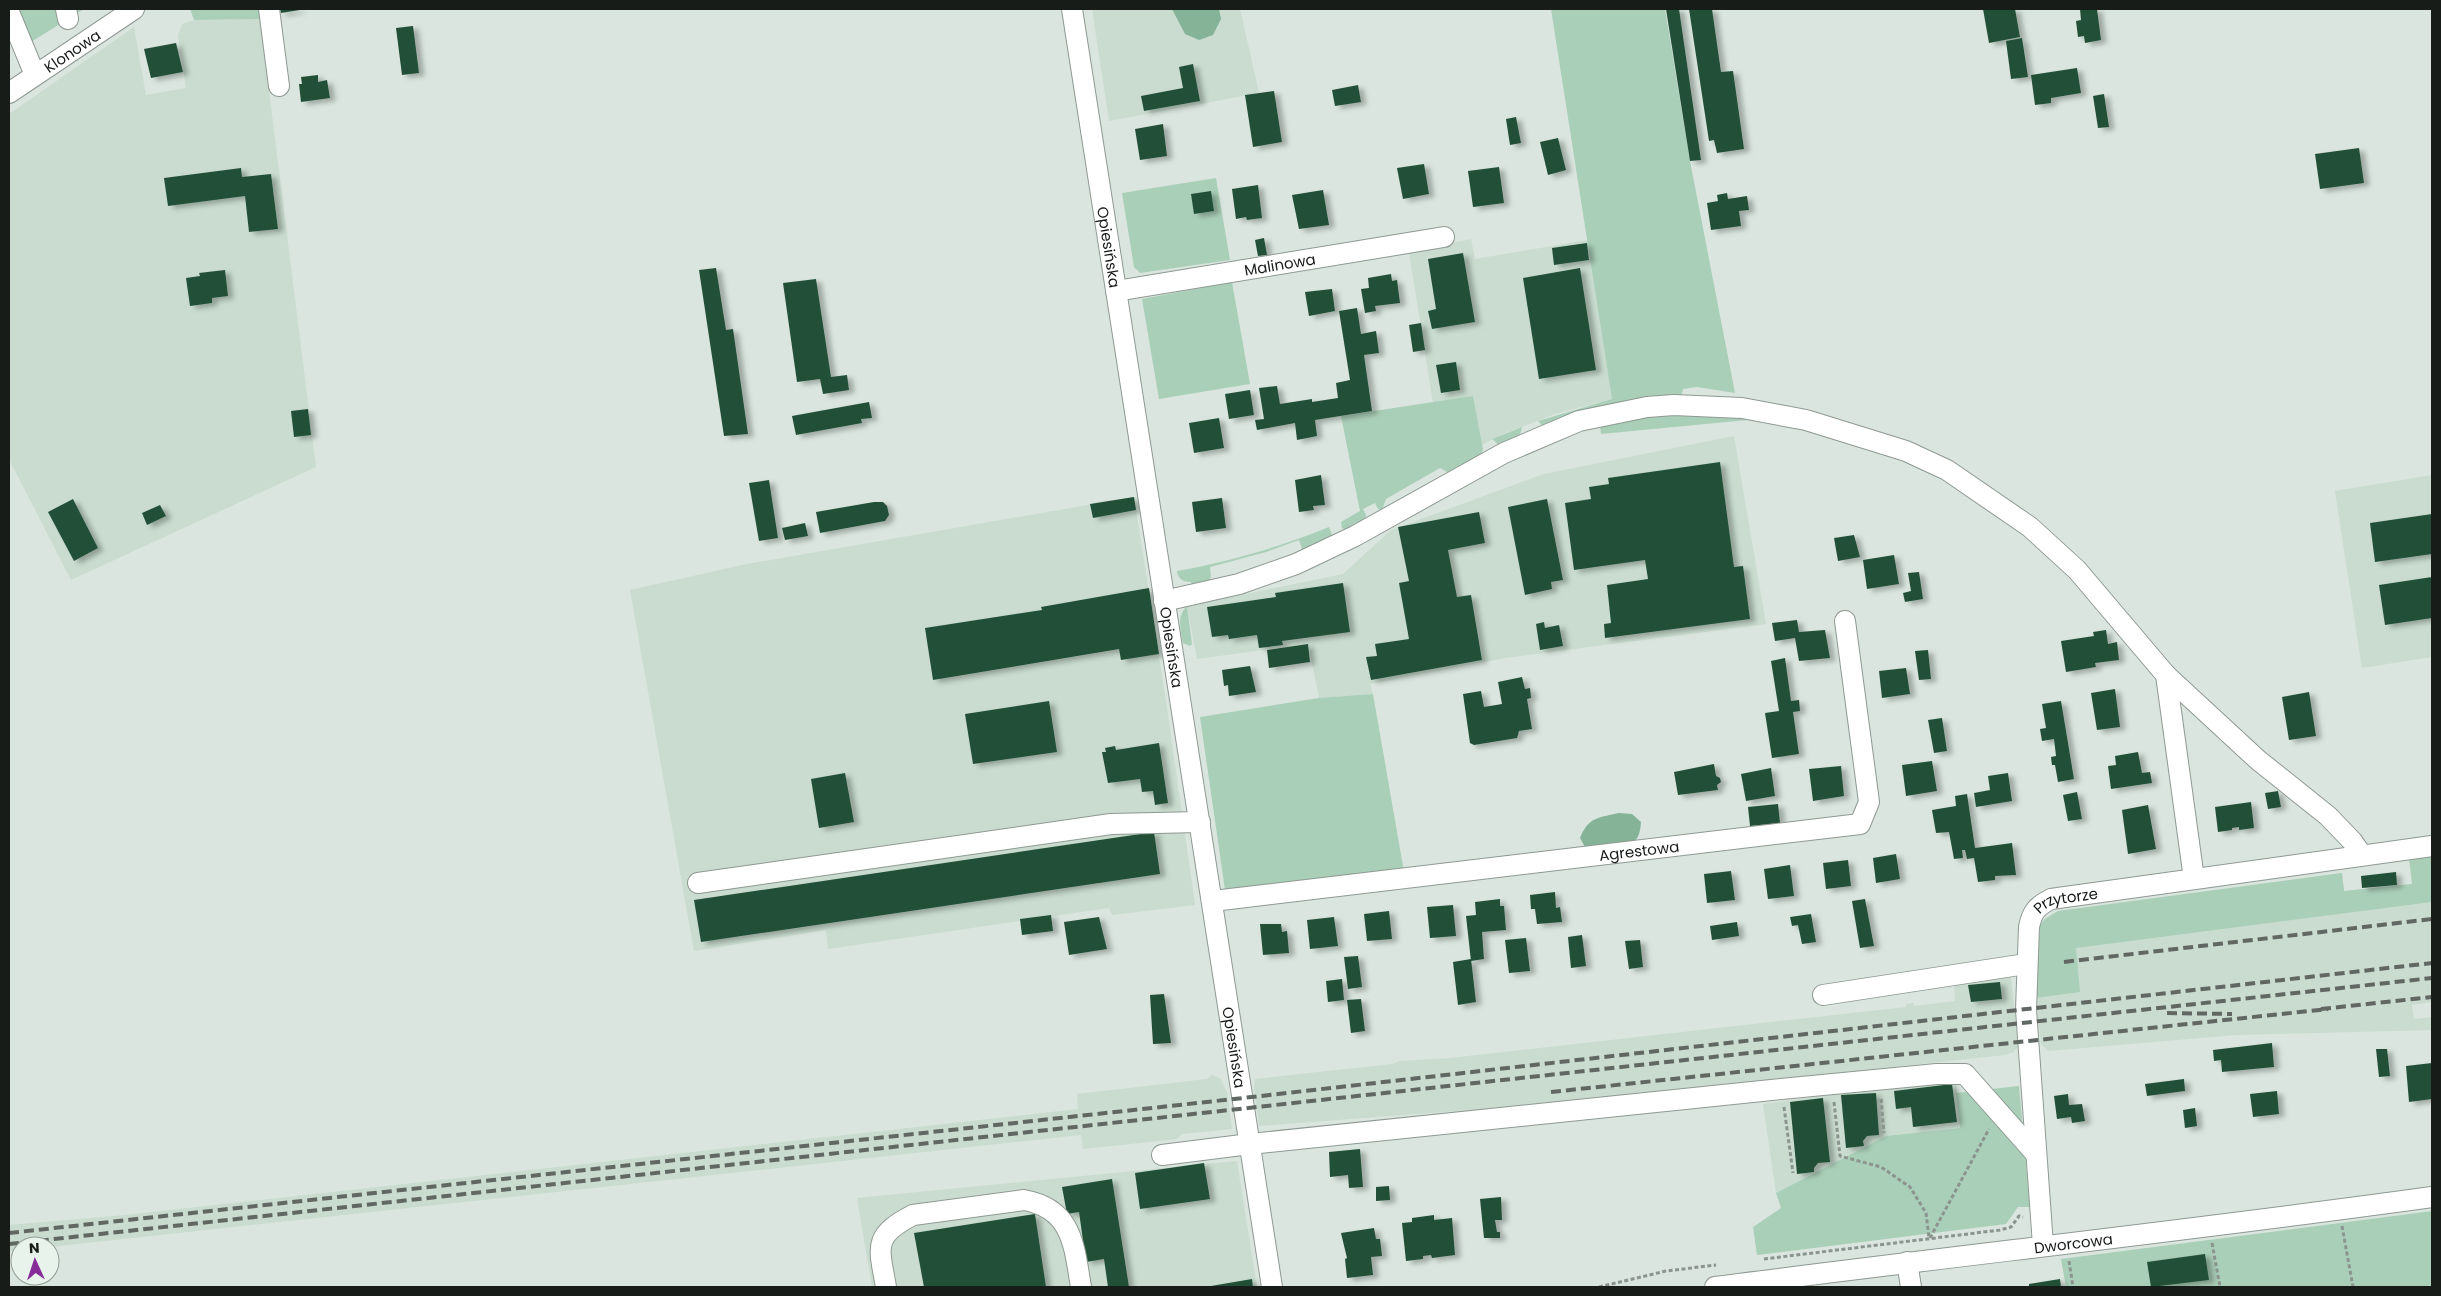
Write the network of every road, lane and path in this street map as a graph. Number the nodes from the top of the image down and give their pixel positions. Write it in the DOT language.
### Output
graph roads {
  1 [pos="134,9"];
  2 [pos="269,9"];
  3 [pos="1072,9"];
  4 [pos="9,12"];
  5 [pos="35,75"];
  6 [pos="279,86"];
  7 [pos="9,93"];
  8 [pos="1444,237"];
  9 [pos="1116,291"];
  10 [pos="1164,601"];
  11 [pos="1844,622"];
  12 [pos="2166,675"];
  13 [pos="1200,822"];
  14 [pos="2432,846"];
  15 [pos="2362,855"];
  16 [pos="2194,879"];
  17 [pos="698,883"];
  18 [pos="1213,901"];
  19 [pos="2026,964"];
  20 [pos="1823,995"];
  21 [pos="1879,1080"];
  22 [pos="1832,1085"];
  23 [pos="1781,1089"];
  24 [pos="1999,1111"];
  25 [pos="1884,1133"];
  26 [pos="1250,1144"];
  27 [pos="2036,1154"];
  28 [pos="1162,1155"];
  29 [pos="1793,1173"];
  30 [pos="2432,1197"];
  31 [pos="2339,1210"];
  32 [pos="2041,1220"];
  33 [pos="2210,1227"];
  34 [pos="1929,1238"];
  35 [pos="2043,1245"];
  36 [pos="1754,1261"];
  37 [pos="1907,1262"];
  38 [pos="1718,1265"];
  39 [pos="886,1287"];
  40 [pos="1081,1287"];
  41 [pos="1272,1287"];
  42 [pos="1599,1287"];
  43 [pos="1715,1287"];
  44 [pos="1911,1287"];
  45 [pos="2220,1287"];
  46 [pos="2352,1287"];
  1 -- 5 [label="street, Klonowa"];
  2 -- 6 [label="street"];
  3 -- 9 [label="street, Opiesińska"];
  4 -- 5 [label="street, Klonowa"];
  5 -- 7 [label="street, Klonowa"];
  8 -- 9 [label="street, Malinowa"];
  9 -- 10 [label="street, Opiesińska"];
  10 -- 12 [label="street"];
  10 -- 13 [label="street, Opiesińska"];
  11 -- 18 [label="street, Agrestowa"];
  12 -- 15 [label="street"];
  12 -- 16 [label="street"];
  13 -- 17 [label="street"];
  13 -- 18 [label="street, Opiesińska"];
  14 -- 15 [label="street, Przytorze"];
  15 -- 16 [label="street, Przytorze"];
  16 -- 19 [label="street, Przytorze"];
  18 -- 26 [label="street, Opiesińska"];
  19 -- 20 [label="street"];
  19 -- 27 [label="street, Przytorze"];
  21 -- 22 [label="street"];
  21 -- 24 [label="street"];
  21 -- 25 [label="path"];
  22 -- 23 [label="street"];
  22 -- 34 [label="path"];
  23 -- 26 [label="street"];
  23 -- 29 [label="path"];
  24 -- 27 [label="street"];
  24 -- 34 [label="path"];
  26 -- 28 [label="street"];
  26 -- 41 [label="street, Opiesińska"];
  27 -- 32 [label="street, Przytorze"];
  30 -- 31 [label="street, Dworcowa"];
  31 -- 33 [label="street, Dworcowa"];
  31 -- 46 [label="path"];
  32 -- 34 [label="path"];
  32 -- 35 [label="street, Przytorze"];
  33 -- 35 [label="street, Dworcowa"];
  33 -- 45 [label="path"];
  34 -- 36 [label="path"];
  35 -- 37 [label="street, Dworcowa"];
  37 -- 43 [label="street, Dworcowa"];
  37 -- 44 [label="street"];
  38 -- 42 [label="path"];
  39 -- 40 [label="street"];
}
